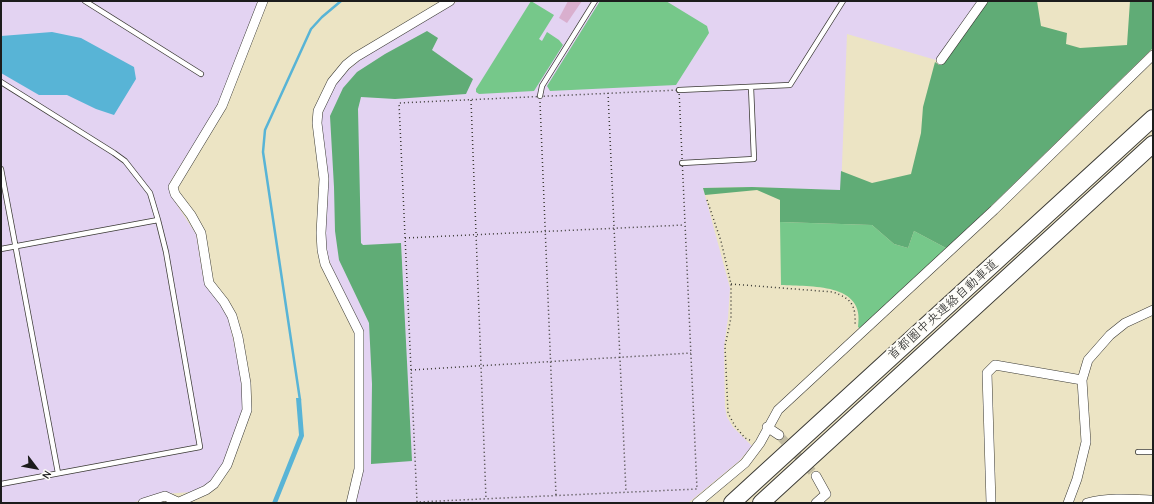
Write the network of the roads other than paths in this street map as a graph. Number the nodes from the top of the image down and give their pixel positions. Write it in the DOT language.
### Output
graph roads {
  1 [pos="85,1"];
  2 [pos="263,1"];
  3 [pos="450,1"];
  4 [pos="595,1"];
  5 [pos="844,1"];
  6 [pos="983,1"];
  7 [pos="1153,55"];
  8 [pos="941,60"];
  9 [pos="201,74"];
  10 [pos="1,82"];
  11 [pos="751,87"];
  12 [pos="679,90"];
  13 [pos="540,96"];
  14 [pos="1153,114"];
  15 [pos="1153,118"];
  16 [pos="1128,140"];
  17 [pos="1153,144"];
  18 [pos="682,163"];
  19 [pos="1,168"];
  20 [pos="158,220"];
  21 [pos="15,246"];
  22 [pos="1,249"];
  23 [pos="1153,310"];
  24 [pos="1082,380"];
  25 [pos="767,427"];
  26 [pos="779,435"];
  27 [pos="1138,452"];
  28 [pos="1153,452"];
  29 [pos="58,473"];
  30 [pos="816,476"];
  31 [pos="1,484"];
  32 [pos="1153,500"];
  33 [pos="143,503"];
  34 [pos="180,503"];
  35 [pos="352,503"];
  36 [pos="697,503"];
  37 [pos="732,503"];
  38 [pos="760,503"];
  39 [pos="816,503"];
  40 [pos="991,503"];
  41 [pos="1068,503"];
  42 [pos="1087,503"];
  1 -- 9 [label="lane"];
  2 -- 34 [label="street"];
  3 -- 35 [label="street"];
  4 -- 13 [label="lane"];
  5 -- 11 [label="lane"];
  6 -- 8 [label="street"];
  7 -- 25 [label="street"];
  10 -- 20 [label="lane"];
  11 -- 12 [label="lane"];
  11 -- 18 [label="lane"];
  14 -- 16 [label="highway"];
  15 -- 16 [label="highway, 首都圏中央連絡自動車道"];
  16 -- 37 [label="highway, 首都圏中央連絡自動車道"];
  17 -- 38 [label="highway, 首都圏中央連絡自動車道"];
  19 -- 21 [label="lane"];
  20 -- 21 [label="lane"];
  20 -- 29 [label="lane"];
  21 -- 22 [label="lane"];
  21 -- 29 [label="lane"];
  23 -- 24 [label="street"];
  24 -- 40 [label="street"];
  24 -- 41 [label="street"];
  25 -- 26 [label="street"];
  25 -- 36 [label="street"];
  27 -- 28 [label="lane"];
  29 -- 31 [label="lane"];
  30 -- 39 [label="street"];
  32 -- 42 [label="street"];
  33 -- 34 [label="street"];
}
